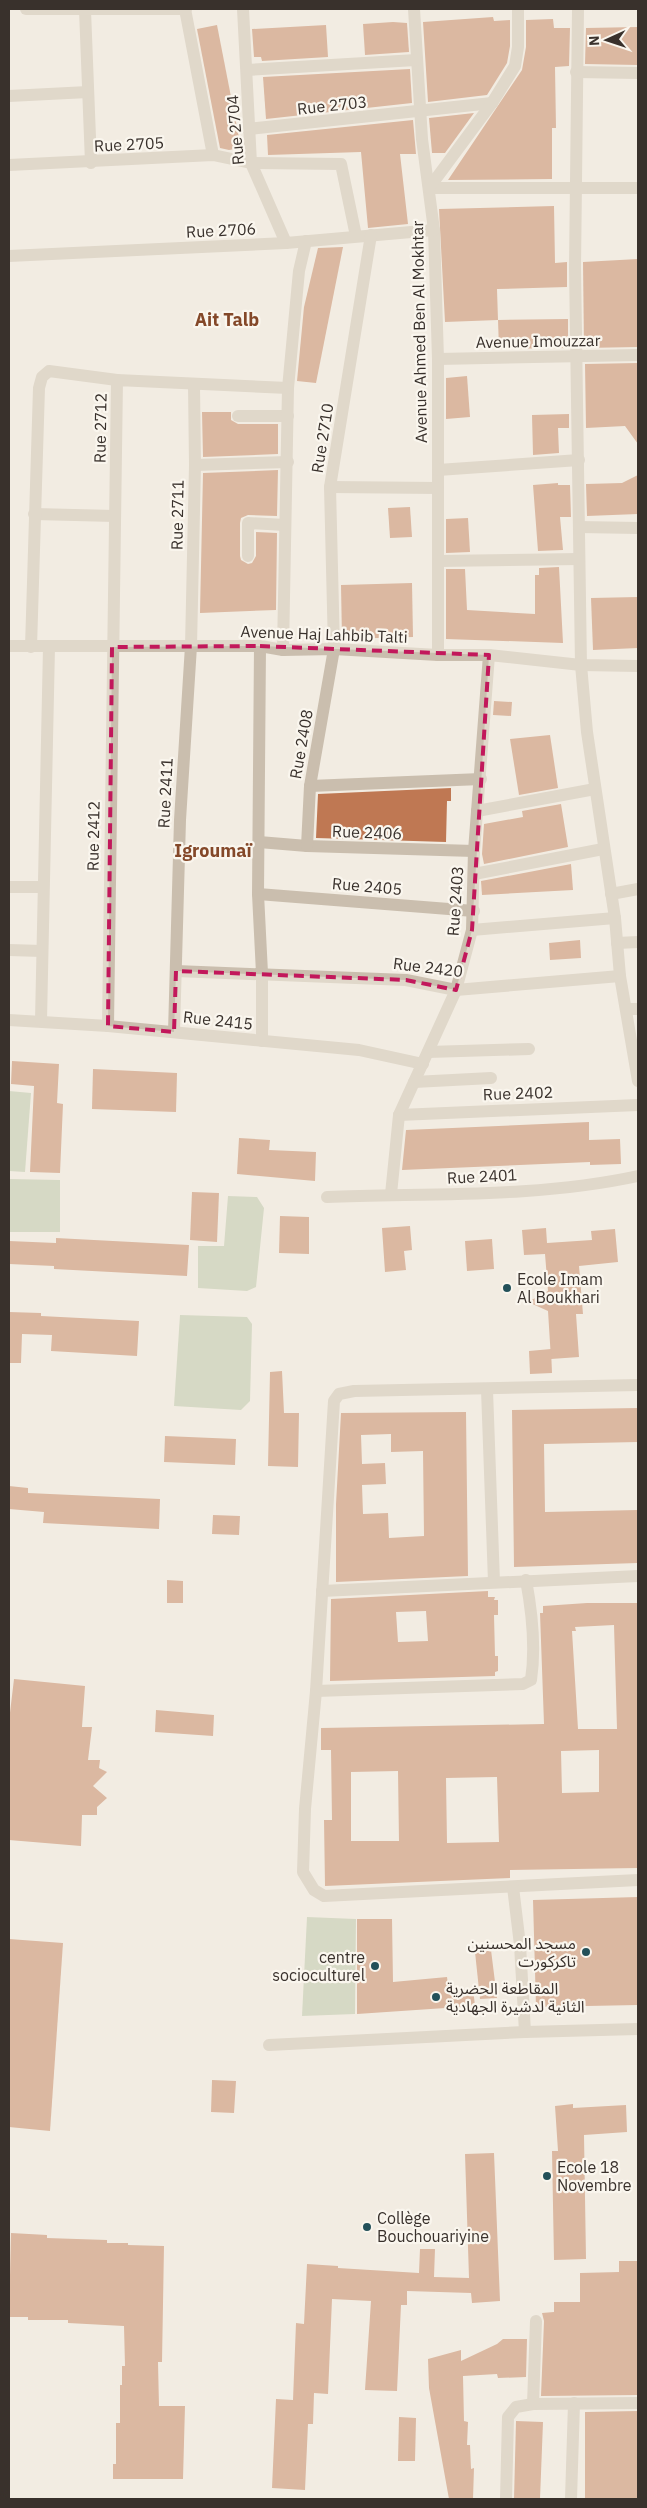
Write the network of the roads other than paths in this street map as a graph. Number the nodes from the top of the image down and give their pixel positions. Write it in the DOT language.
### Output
graph roads {
  1 [pos="26,9"];
  2 [pos="186,9"];
  3 [pos="243,9"];
  4 [pos="414,9"];
  5 [pos="518,9"];
  6 [pos="578,9"];
  7 [pos="85,10"];
  8 [pos="416,60"];
  9 [pos="248,70"];
  10 [pos="576,72"];
  11 [pos="638,73"];
  12 [pos="88,92"];
  13 [pos="9,96"];
  14 [pos="492,103"];
  15 [pos="420,112"];
  16 [pos="248,129"];
  17 [pos="213,155"];
  18 [pos="92,163"];
  19 [pos="251,164"];
  20 [pos="9,165"];
  21 [pos="429,188"];
  22 [pos="576,188"];
  23 [pos="638,188"];
  24 [pos="434,230"];
  25 [pos="371,235"];
  26 [pos="356,236"];
  27 [pos="306,241"];
  28 [pos="286,243"];
  29 [pos="9,256"];
  30 [pos="638,355"];
  31 [pos="578,357"];
  32 [pos="438,359"];
  33 [pos="117,380"];
  34 [pos="194,385"];
  35 [pos="288,388"];
  36 [pos="238,416"];
  37 [pos="288,416"];
  38 [pos="579,460"];
  39 [pos="288,462"];
  40 [pos="195,465"];
  41 [pos="438,470"];
  42 [pos="330,487"];
  43 [pos="438,488"];
  44 [pos="34,514"];
  45 [pos="115,516"];
  46 [pos="285,525"];
  47 [pos="579,527"];
  48 [pos="638,528"];
  49 [pos="248,556"];
  50 [pos="579,559"];
  51 [pos="439,561"];
  52 [pos="9,646"];
  53 [pos="191,646"];
  54 [pos="260,646"];
  55 [pos="31,647"];
  56 [pos="49,647"];
  57 [pos="112,647"];
  58 [pos="334,649"];
  59 [pos="282,650"];
  60 [pos="438,655"];
  61 [pos="489,656"];
  62 [pos="581,665"];
  63 [pos="638,666"];
  64 [pos="481,779"];
  65 [pos="310,786"];
  66 [pos="595,788"];
  67 [pos="477,811"];
  68 [pos="259,842"];
  69 [pos="308,846"];
  70 [pos="604,849"];
  71 [pos="474,851"];
  72 [pos="474,874"];
  73 [pos="9,887"];
  74 [pos="43,888"];
  75 [pos="638,890"];
  76 [pos="258,894"];
  77 [pos="611,894"];
  78 [pos="474,911"];
  79 [pos="615,918"];
  80 [pos="472,930"];
  81 [pos="638,942"];
  82 [pos="617,943"];
  83 [pos="9,950"];
  84 [pos="42,951"];
  85 [pos="176,971"];
  86 [pos="262,973"];
  87 [pos="620,976"];
  88 [pos="456,990"];
  89 [pos="632,1009"];
  90 [pos="9,1020"];
  91 [pos="41,1021"];
  92 [pos="108,1026"];
  93 [pos="174,1032"];
  94 [pos="262,1042"];
  95 [pos="529,1049"];
  96 [pos="428,1052"];
  97 [pos="423,1064"];
  98 [pos="491,1078"];
  99 [pos="638,1081"];
  100 [pos="414,1082"];
  101 [pos="638,1105"];
  102 [pos="399,1114"];
  103 [pos="638,1176"];
  104 [pos="391,1194"];
  105 [pos="327,1197"];
  106 [pos="638,1386"];
  107 [pos="488,1390"];
  108 [pos="638,1576"];
  109 [pos="526,1580"];
  110 [pos="494,1582"];
  111 [pos="322,1591"];
  112 [pos="316,1691"];
  113 [pos="638,1880"];
  114 [pos="513,1887"];
  115 [pos="638,2029"];
  116 [pos="526,2032"];
  117 [pos="269,2044"];
  118 [pos="536,2321"];
  119 [pos="638,2402"];
  120 [pos="534,2404"];
  121 [pos="574,2404"];
  122 [pos="506,2499"];
  123 [pos="571,2499"];
  1 -- 7 [label="street"];
  2 -- 7 [label="street"];
  2 -- 17 [label="street"];
  3 -- 9 [label="street, Rue 2704"];
  4 -- 8 [label="street, Avenue Ahmed Ben Al Mokhtar"];
  5 -- 14 [label="street"];
  6 -- 10 [label="street"];
  7 -- 12 [label="street"];
  8 -- 9 [label="street"];
  8 -- 15 [label="street, Avenue Ahmed Ben Al Mokhtar"];
  9 -- 16 [label="street, Rue 2704"];
  10 -- 11 [label="street"];
  10 -- 22 [label="street"];
  12 -- 13 [label="street"];
  12 -- 18 [label="street"];
  14 -- 15 [label="street, Rue 2703"];
  14 -- 21 [label="street"];
  15 -- 16 [label="street, Rue 2703"];
  15 -- 21 [label="street, Avenue Ahmed Ben Al Mokhtar"];
  16 -- 19 [label="street, Rue 2704"];
  17 -- 18 [label="street, Rue 2705"];
  17 -- 19 [label="street, Rue 2705"];
  18 -- 20 [label="street, Rue 2705"];
  19 -- 26 [label="street, Rue 2705"];
  19 -- 28 [label="street, Rue 2704"];
  21 -- 22 [label="street"];
  21 -- 24 [label="street, Avenue Ahmed Ben Al Mokhtar"];
  22 -- 23 [label="street"];
  22 -- 31 [label="street"];
  24 -- 25 [label="street, Rue 2706"];
  24 -- 32 [label="street, Avenue Ahmed Ben Al Mokhtar"];
  25 -- 26 [label="street, Rue 2706"];
  25 -- 42 [label="street, Rue 2710"];
  26 -- 27 [label="street, Rue 2706"];
  27 -- 28 [label="street, Rue 2706"];
  27 -- 35 [label="street"];
  28 -- 29 [label="street, Rue 2706"];
  30 -- 31 [label="street, Avenue Imouzzar"];
  31 -- 32 [label="street, Avenue Imouzzar"];
  31 -- 38 [label="street"];
  32 -- 41 [label="street, Avenue Ahmed Ben Al Mokhtar"];
  33 -- 34 [label="street, Rue 2712"];
  33 -- 44 [label="street"];
  33 -- 45 [label="street, Rue 2712"];
  34 -- 35 [label="street, Rue 2712"];
  34 -- 40 [label="street, Rue 2711"];
  35 -- 37 [label="street"];
  36 -- 37 [label="street"];
  37 -- 39 [label="street"];
  38 -- 41 [label="street"];
  38 -- 47 [label="street"];
  39 -- 40 [label="street"];
  39 -- 46 [label="street"];
  40 -- 53 [label="street, Rue 2711"];
  41 -- 43 [label="street, Avenue Ahmed Ben Al Mokhtar"];
  42 -- 43 [label="street"];
  42 -- 58 [label="street, Rue 2710"];
  43 -- 51 [label="street, Avenue Ahmed Ben Al Mokhtar"];
  44 -- 45 [label="street"];
  44 -- 55 [label="street"];
  45 -- 57 [label="street, Rue 2712"];
  46 -- 49 [label="street"];
  46 -- 59 [label="street"];
  47 -- 48 [label="street"];
  47 -- 50 [label="street"];
  50 -- 51 [label="street"];
  50 -- 62 [label="street"];
  51 -- 60 [label="street, Avenue Ahmed Ben Al Mokhtar"];
  52 -- 55 [label="street, Avenue Haj Lahbib Talti"];
  53 -- 54 [label="street, Avenue Haj Lahbib Talti"];
  53 -- 57 [label="street, Avenue Haj Lahbib Talti"];
  53 -- 85 [label="street, Rue 2411"];
  54 -- 59 [label="street, Avenue Haj Lahbib Talti"];
  54 -- 68 [label="street"];
  55 -- 56 [label="street, Avenue Haj Lahbib Talti"];
  56 -- 57 [label="street, Avenue Haj Lahbib Talti"];
  56 -- 74 [label="street"];
  57 -- 92 [label="street, Rue 2412"];
  58 -- 59 [label="street, Avenue Haj Lahbib Talti"];
  58 -- 60 [label="street, Avenue Haj Lahbib Talti"];
  58 -- 65 [label="street, Rue 2408"];
  60 -- 61 [label="street, Avenue Haj Lahbib Talti"];
  61 -- 62 [label="street, Avenue Haj Lahbib Talti"];
  61 -- 64 [label="street, Rue 2403"];
  62 -- 63 [label="street, Avenue Haj Lahbib Talti"];
  62 -- 66 [label="street"];
  64 -- 65 [label="street"];
  64 -- 67 [label="street, Rue 2403"];
  65 -- 69 [label="street, Rue 2408"];
  66 -- 67 [label="street"];
  66 -- 70 [label="street"];
  67 -- 71 [label="street, Rue 2403"];
  68 -- 69 [label="street, Rue 2406"];
  68 -- 76 [label="street"];
  69 -- 71 [label="street, Rue 2406"];
  70 -- 72 [label="street"];
  70 -- 77 [label="street"];
  71 -- 72 [label="street, Rue 2403"];
  72 -- 78 [label="street, Rue 2403"];
  73 -- 74 [label="street"];
  74 -- 84 [label="street"];
  75 -- 77 [label="street"];
  76 -- 78 [label="street, Rue 2405"];
  76 -- 86 [label="street"];
  77 -- 79 [label="street"];
  78 -- 80 [label="street, Rue 2403"];
  79 -- 80 [label="street"];
  79 -- 82 [label="street"];
  80 -- 88 [label="street, Rue 2403"];
  81 -- 82 [label="street"];
  82 -- 87 [label="street"];
  83 -- 84 [label="street"];
  84 -- 91 [label="street"];
  85 -- 86 [label="street, Rue 2420"];
  85 -- 93 [label="street, Rue 2411"];
  86 -- 88 [label="street, Rue 2420"];
  86 -- 94 [label="street"];
  87 -- 88 [label="street, Rue 2420"];
  87 -- 89 [label="street"];
  88 -- 96 [label="street, Rue 2403"];
  89 -- 99 [label="street"];
  90 -- 91 [label="street, Rue 2415"];
  91 -- 92 [label="street, Rue 2415"];
  92 -- 93 [label="street, Rue 2415"];
  93 -- 94 [label="street, Rue 2415"];
  94 -- 97 [label="street, Rue 2415"];
  95 -- 96 [label="street"];
  96 -- 97 [label="street, Rue 2403"];
  97 -- 100 [label="street, Rue 2403"];
  98 -- 100 [label="street"];
  100 -- 102 [label="street, Rue 2403"];
  101 -- 102 [label="street, Rue 2402"];
  102 -- 104 [label="street, Rue 2403"];
  103 -- 104 [label="street, Rue 2401"];
  104 -- 105 [label="street, Rue 2401"];
  106 -- 107 [label="street"];
  107 -- 110 [label="street"];
  107 -- 111 [label="street"];
  108 -- 109 [label="street"];
  109 -- 110 [label="street"];
  109 -- 112 [label="street"];
  110 -- 111 [label="street"];
  111 -- 112 [label="street"];
  112 -- 114 [label="street"];
  113 -- 114 [label="street"];
  114 -- 116 [label="street"];
  115 -- 116 [label="street"];
  116 -- 117 [label="street"];
  118 -- 120 [label="street"];
  119 -- 121 [label="street"];
  120 -- 121 [label="street"];
  120 -- 122 [label="street"];
  121 -- 123 [label="street"];
}
